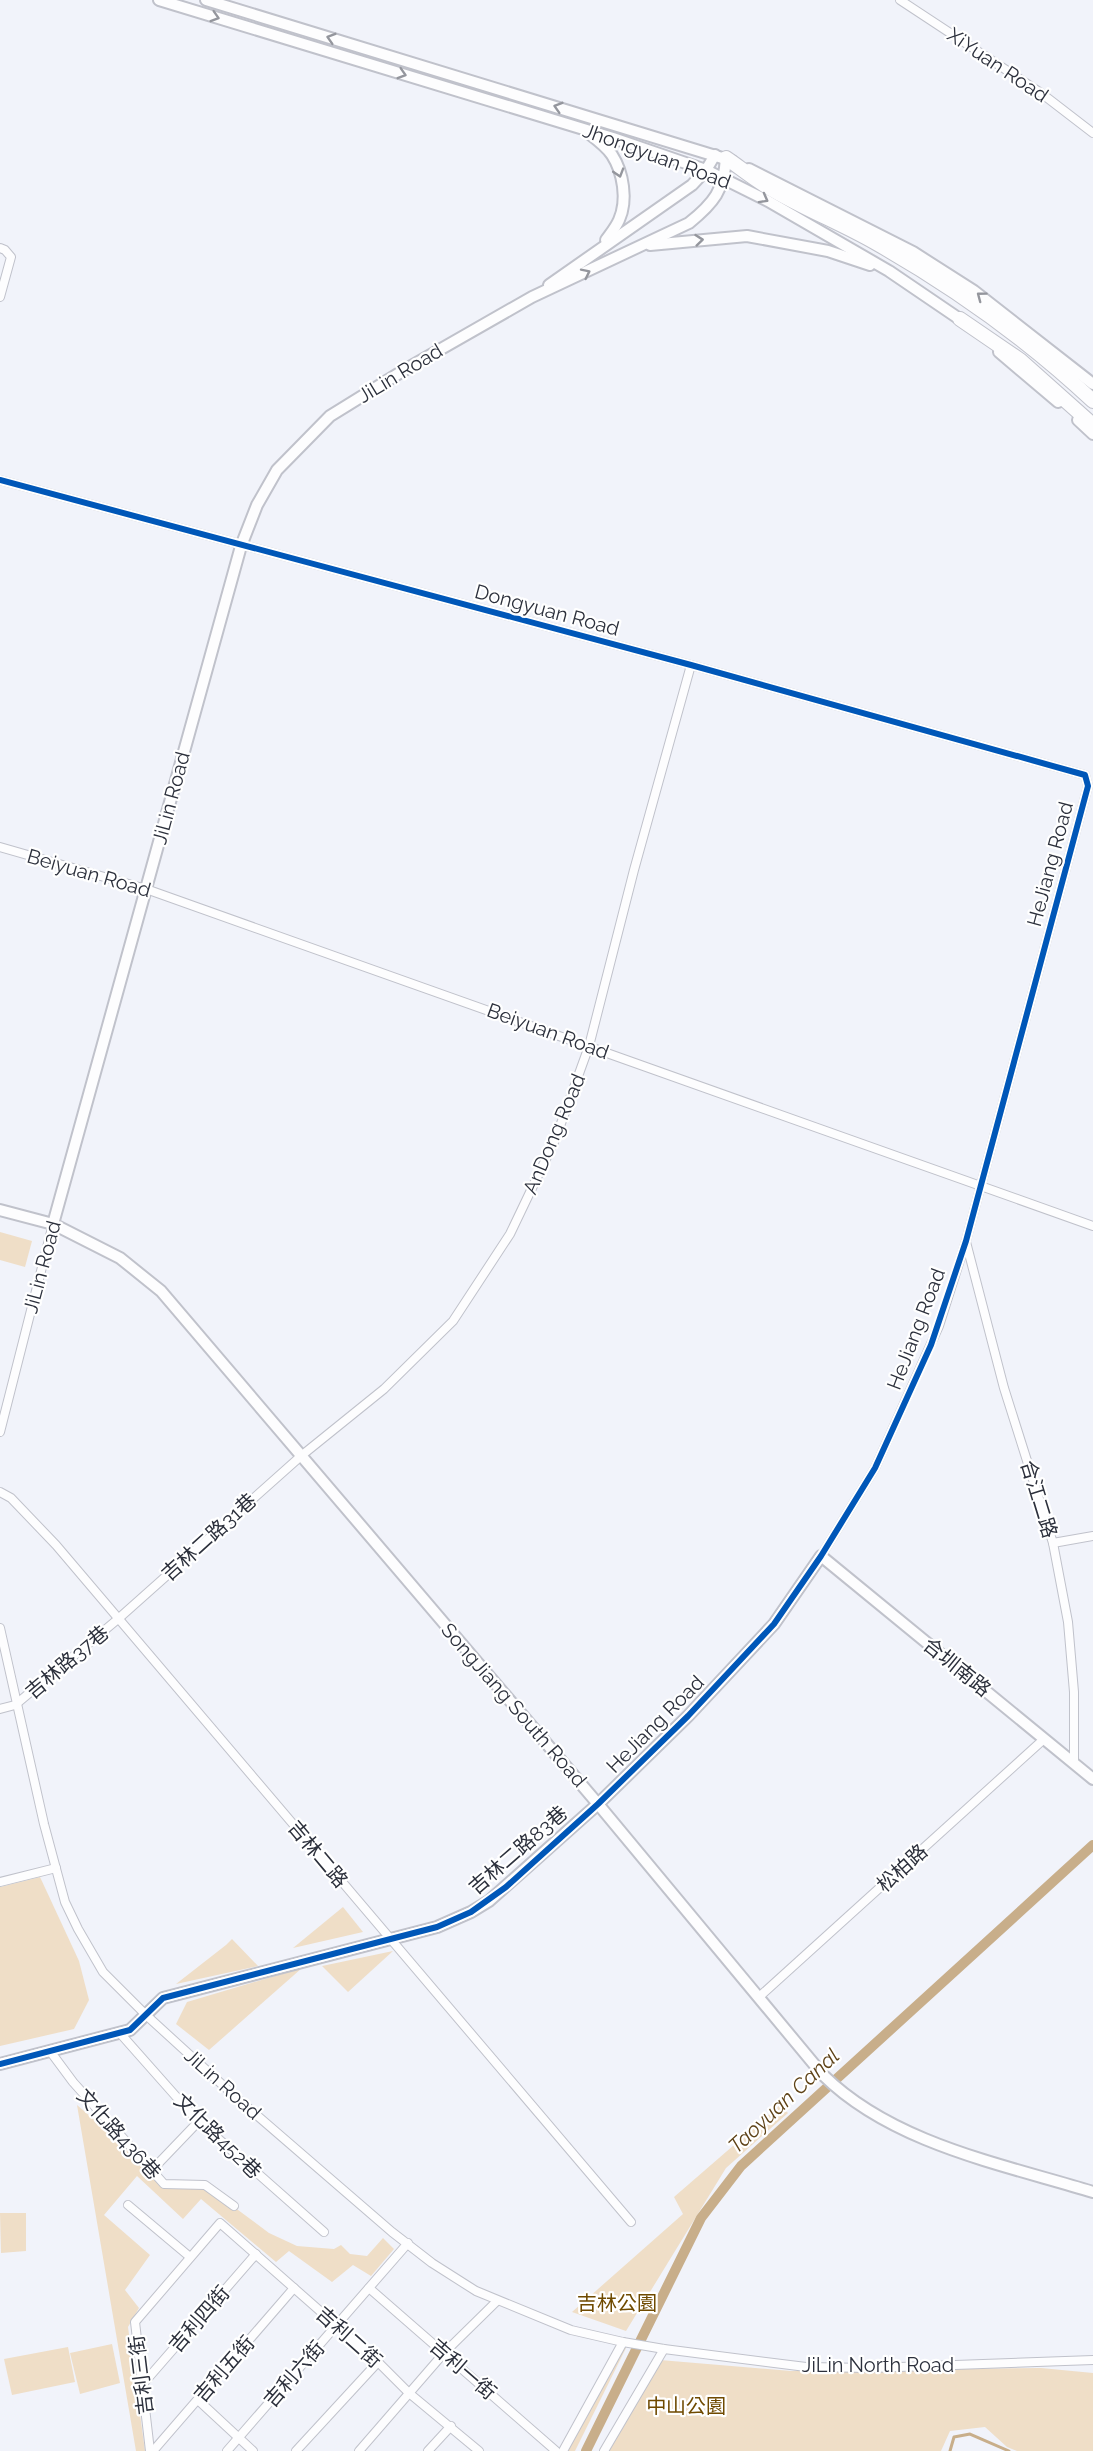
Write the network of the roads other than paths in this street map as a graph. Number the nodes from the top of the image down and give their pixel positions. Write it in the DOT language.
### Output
graph roads {
  1 [pos="159,0"];
  2 [pos="206,0"];
  3 [pos="900,0"];
  4 [pos="584,129"];
  5 [pos="1093,133"];
  6 [pos="720,156"];
  7 [pos="706,170"];
  8 [pos="725,178"];
  9 [pos="603,245"];
  10 [pos="641,246"];
  11 [pos="0,248"];
  12 [pos="889,271"];
  13 [pos="0,297"];
  14 [pos="532,297"];
  15 [pos="960,319"];
  16 [pos="1093,384"];
  17 [pos="1093,401"];
  18 [pos="1093,425"];
  19 [pos="1093,434"];
  20 [pos="0,480"];
  21 [pos="241,546"];
  22 [pos="691,665"];
  23 [pos="1085,775"];
  24 [pos="0,847"];
  25 [pos="146,889"];
  26 [pos="590,1046"];
  27 [pos="980,1186"];
  28 [pos="0,1210"];
  29 [pos="53,1224"];
  30 [pos="1093,1226"];
  31 [pos="966,1241"];
  32 [pos="1,1420"];
  33 [pos="0,1432"];
  34 [pos="301,1456"];
  35 [pos="0,1491"];
  36 [pos="1093,1536"];
  37 [pos="1053,1543"];
  38 [pos="821,1556"];
  39 [pos="118,1618"];
  40 [pos="0,1628"];
  41 [pos="15,1705"];
  42 [pos="0,1709"];
  43 [pos="1044,1739"];
  44 [pos="1074,1763"];
  45 [pos="1093,1779"];
  46 [pos="598,1804"];
  47 [pos="56,1868"];
  48 [pos="0,1882"];
  49 [pos="389,1939"];
  50 [pos="759,1997"];
  51 [pos="146,2015"];
  52 [pos="119,2032"];
  53 [pos="50,2051"];
  54 [pos="0,2064"];
  55 [pos="199,2121"];
  56 [pos="152,2170"];
  57 [pos="1093,2192"];
  58 [pos="128,2205"];
  59 [pos="234,2206"];
  60 [pos="631,2222"];
  61 [pos="220,2223"];
  62 [pos="324,2232"];
  63 [pos="408,2244"];
  64 [pos="255,2254"];
  65 [pos="190,2257"];
  66 [pos="294,2288"];
  67 [pos="369,2288"];
  68 [pos="497,2301"];
  69 [pos="337,2325"];
  70 [pos="623,2342"];
  71 [pos="664,2349"];
  72 [pos="444,2352"];
  73 [pos="1093,2360"];
  74 [pos="378,2362"];
  75 [pos="142,2385"];
  76 [pos="409,2393"];
  77 [pos="198,2400"];
  78 [pos="451,2426"];
  79 [pos="238,2438"];
  80 [pos="151,2451"];
  81 [pos="227,2451"];
  82 [pos="253,2451"];
  83 [pos="296,2451"];
  84 [pos="359,2451"];
  85 [pos="428,2451"];
  86 [pos="479,2451"];
  87 [pos="556,2451"];
  88 [pos="563,2451"];
  89 [pos="604,2451"];
  1 -- 4 [label="street, Jhongyuan Road, one-way"];
  6 -- 2 [label="street, Jhongyuan Road, one-way"];
  3 -- 5 [label="street, XiYuan Road"];
  4 -- 7 [label="street, Jhongyuan Road"];
  4 -- 9 [label="street, one-way"];
  6 -- 7 [label="street, JiLin Road"];
  6 -- 8 [label="street"];
  16 -- 6 [label="street, Jhongyuan Road, one-way"];
  6 -- 17 [label="highway"];
  7 -- 8 [label="street, Jhongyuan Road"];
  7 -- 9 [label="street, JiLin Road"];
  8 -- 10 [label="street, JiLin Road"];
  8 -- 12 [label="street, Jhongyuan Road, one-way"];
  9 -- 14 [label="street, JiLin Road"];
  10 -- 12 [label="street, one-way"];
  14 -- 10 [label="street, JiLin Road, one-way"];
  11 -- 13 [label="street"];
  12 -- 15 [label="street, Jhongyuan Road"];
  14 -- 21 [label="street, JiLin Road"];
  15 -- 18 [label="highway"];
  15 -- 19 [label="street, Jhongyuan Road"];
  20 -- 21 [label="street, Dongyuan Road"];
  21 -- 22 [label="street, Dongyuan Road"];
  21 -- 25 [label="street, JiLin Road"];
  22 -- 23 [label="street, Dongyuan Road"];
  22 -- 26 [label="street, AnDong Road"];
  23 -- 27 [label="street, HeJiang Road"];
  24 -- 25 [label="street, Beiyuan Road"];
  25 -- 26 [label="street, Beiyuan Road"];
  25 -- 29 [label="street, JiLin Road"];
  26 -- 27 [label="street, Beiyuan Road"];
  26 -- 34 [label="street, AnDong Road"];
  27 -- 30 [label="street, Beiyuan Road"];
  27 -- 31 [label="street, HeJiang Road"];
  28 -- 29 [label="street, SongJiang South Road"];
  29 -- 32 [label="street, JiLin Road"];
  29 -- 34 [label="street, SongJiang South Road"];
  31 -- 37 [label="street, 合江二路"];
  31 -- 38 [label="street, HeJiang Road"];
  32 -- 33 [label="street, JiLin Road"];
  34 -- 39 [label="street, 吉林二路31巷"];
  34 -- 46 [label="street, SongJiang South Road"];
  35 -- 39 [label="street, 吉林二路"];
  36 -- 37 [label="street"];
  37 -- 44 [label="street, 合江二路"];
  38 -- 43 [label="street, 合圳南路"];
  38 -- 46 [label="street, HeJiang Road"];
  39 -- 41 [label="street, 吉林路37巷"];
  39 -- 49 [label="street, 吉林二路"];
  40 -- 41 [label="street, JiLin Road"];
  41 -- 42 [label="street"];
  41 -- 47 [label="street, JiLin Road"];
  43 -- 44 [label="street, 合圳南路"];
  43 -- 50 [label="street, 松柏路"];
  44 -- 45 [label="street, 合圳南路"];
  46 -- 49 [label="street, 吉林二路83巷"];
  46 -- 50 [label="street, SongJiang South Road"];
  47 -- 48 [label="street"];
  47 -- 51 [label="street, JiLin Road"];
  49 -- 51 [label="street, 吉林二路83巷"];
  49 -- 60 [label="street, 吉林二路"];
  50 -- 57 [label="street, SongJiang South Road"];
  51 -- 52 [label="street, 吉林二路83巷"];
  51 -- 63 [label="street, JiLin Road"];
  52 -- 53 [label="street, 吉林二路83巷"];
  52 -- 55 [label="street, 文化路452巷"];
  53 -- 54 [label="street, 吉林二路83巷"];
  53 -- 56 [label="street, 文化路436巷"];
  55 -- 56 [label="street"];
  55 -- 62 [label="street, 文化路452巷"];
  56 -- 59 [label="street, 文化路436巷"];
  58 -- 65 [label="street"];
  61 -- 64 [label="street, 吉利二街"];
  61 -- 65 [label="street, 吉利三街"];
  63 -- 67 [label="street, 吉利六街"];
  63 -- 68 [label="street, JiLin Road"];
  64 -- 66 [label="street, 吉利二街"];
  64 -- 75 [label="street, 吉利四街"];
  65 -- 75 [label="street, 吉利三街"];
  66 -- 69 [label="street, 吉利二街"];
  66 -- 77 [label="street, 吉利五街"];
  67 -- 69 [label="street, 吉利六街"];
  67 -- 72 [label="street, 吉利一街"];
  68 -- 70 [label="street, JiLin Road"];
  68 -- 72 [label="street"];
  69 -- 74 [label="street, 吉利二街"];
  69 -- 79 [label="street, 吉利六街"];
  70 -- 71 [label="street, JiLin Road"];
  70 -- 88 [label="street"];
  71 -- 73 [label="street, JiLin North Road"];
  71 -- 89 [label="street"];
  72 -- 76 [label="street"];
  72 -- 87 [label="street, 吉利一街"];
  74 -- 76 [label="street, 吉利二街"];
  74 -- 83 [label="street"];
  75 -- 80 [label="street, 吉利三街"];
  76 -- 78 [label="street, 吉利二街"];
  76 -- 84 [label="street"];
  77 -- 79 [label="street"];
  77 -- 80 [label="street, 吉利五街"];
  78 -- 85 [label="street"];
  78 -- 86 [label="street, 吉利二街"];
  79 -- 81 [label="street, 吉利六街"];
  79 -- 82 [label="street"];
}
